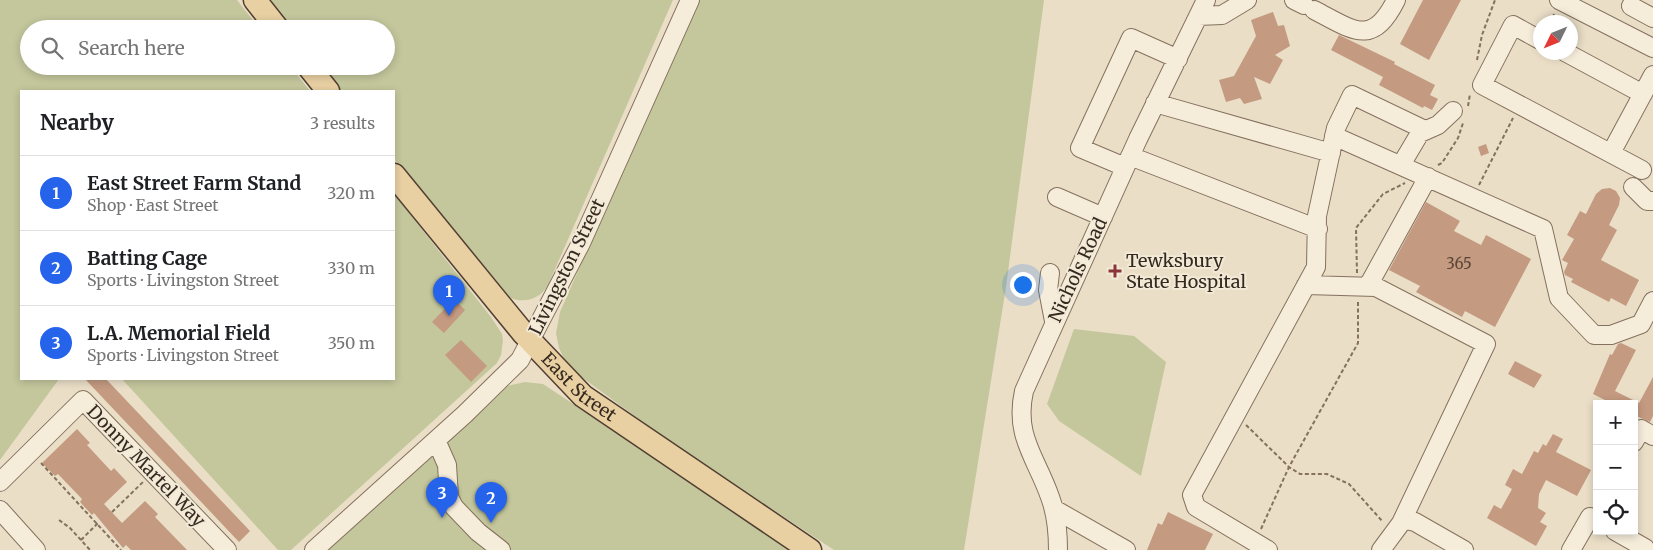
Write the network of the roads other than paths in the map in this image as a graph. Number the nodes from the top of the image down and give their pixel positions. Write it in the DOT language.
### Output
graph roads {
  1 [pos="255,0"];
  2 [pos="690,0"];
  3 [pos="1206,0"];
  4 [pos="1247,0"];
  5 [pos="1396,0"];
  6 [pos="1559,0"];
  7 [pos="1304,5"];
  8 [pos="1631,6"];
  9 [pos="1198,16"];
  10 [pos="1653,18"];
  11 [pos="271,20"];
  12 [pos="1533,36"];
  13 [pos="1653,48"];
  14 [pos="1178,59"];
  15 [pos="1578,59"];
  16 [pos="315,75"];
  17 [pos="1653,75"];
  18 [pos="327,90"];
  19 [pos="1643,94"];
  20 [pos="1155,104"];
  21 [pos="1453,110"];
  22 [pos="1425,130"];
  23 [pos="1333,145"];
  24 [pos="1611,153"];
  25 [pos="1128,162"];
  26 [pos="1401,164"];
  27 [pos="1642,170"];
  28 [pos="395,176"];
  29 [pos="1428,177"];
  30 [pos="1633,187"];
  31 [pos="1057,197"];
  32 [pos="1653,201"];
  33 [pos="1103,217"];
  34 [pos="1318,229"];
  35 [pos="1050,273"];
  36 [pos="1306,285"];
  37 [pos="1368,286"];
  38 [pos="1653,300"];
  39 [pos="1054,322"];
  40 [pos="531,342"];
  41 [pos="1638,435"];
  42 [pos="1653,436"];
  43 [pos="436,440"];
  44 [pos="0,482"];
  45 [pos="1054,509"];
  46 [pos="0,510"];
  47 [pos="1593,518"];
  48 [pos="1397,528"];
  49 [pos="1624,535"];
  50 [pos="1648,545"];
  51 [pos="36,550"];
  52 [pos="227,550"];
  53 [pos="314,550"];
  54 [pos="501,550"];
  55 [pos="810,550"];
  56 [pos="1058,550"];
  57 [pos="1126,550"];
  58 [pos="1268,550"];
  59 [pos="1381,550"];
  60 [pos="1464,550"];
  61 [pos="1571,550"];
  1 -- 11 [label="main road"];
  2 -- 40 [label="street, Livingston Street"];
  3 -- 9 [label="street, Nichols Road"];
  4 -- 9 [label="street"];
  5 -- 7 [label="street"];
  6 -- 13 [label="street"];
  8 -- 10 [label="street"];
  9 -- 14 [label="street, Nichols Road"];
  12 -- 24 [label="street"];
  14 -- 20 [label="street, Nichols Road"];
  14 -- 25 [label="street"];
  15 -- 19 [label="street"];
  16 -- 18 [label="main road"];
  17 -- 19 [label="street"];
  19 -- 24 [label="street"];
  20 -- 23 [label="street"];
  20 -- 25 [label="street, Nichols Road"];
  21 -- 22 [label="street"];
  22 -- 23 [label="street"];
  22 -- 26 [label="street"];
  23 -- 26 [label="street"];
  23 -- 34 [label="street"];
  24 -- 27 [label="street"];
  25 -- 33 [label="street, Nichols Road"];
  25 -- 34 [label="street"];
  26 -- 29 [label="street"];
  28 -- 40 [label="main road, East Street"];
  29 -- 37 [label="street"];
  29 -- 38 [label="street"];
  30 -- 32 [label="street"];
  31 -- 33 [label="street"];
  33 -- 39 [label="street, Nichols Road"];
  34 -- 36 [label="street"];
  35 -- 39 [label="street"];
  36 -- 37 [label="street"];
  36 -- 58 [label="street"];
  37 -- 48 [label="street"];
  39 -- 45 [label="street, Nichols Road"];
  40 -- 43 [label="street, Livingston Street"];
  40 -- 55 [label="main road, East Street"];
  41 -- 42 [label="street"];
  43 -- 53 [label="street, Livingston Street"];
  43 -- 54 [label="street"];
  44 -- 52 [label="street, Donny Martel Way"];
  45 -- 56 [label="street, Nichols Road"];
  45 -- 57 [label="street"];
  46 -- 51 [label="street"];
  47 -- 61 [label="street"];
  48 -- 59 [label="street"];
  48 -- 60 [label="street"];
  49 -- 50 [label="street"];
}
